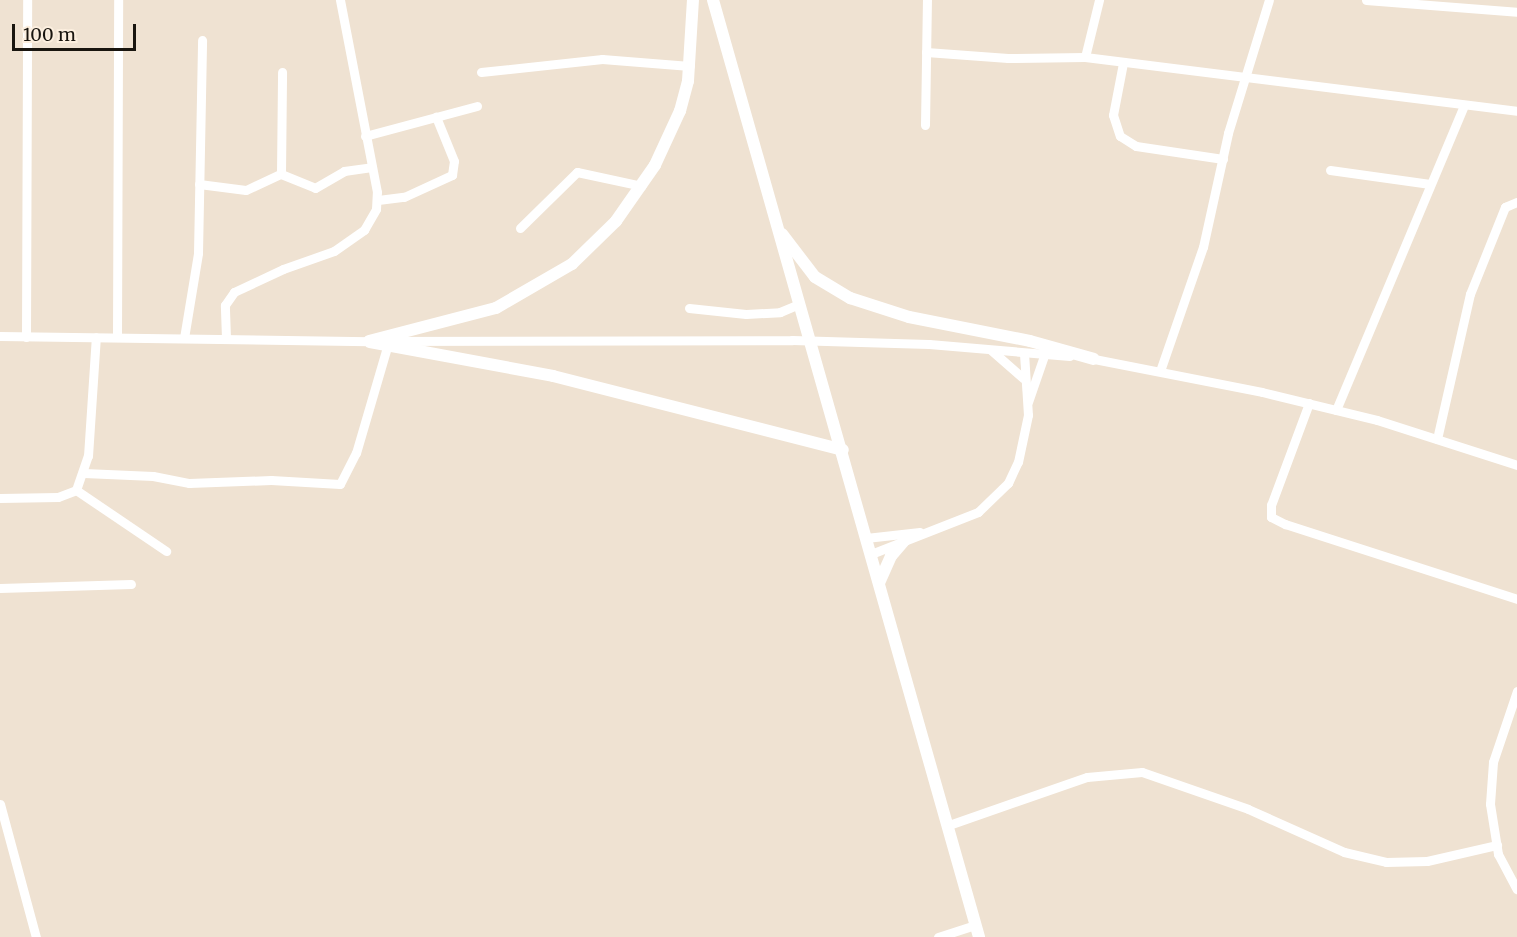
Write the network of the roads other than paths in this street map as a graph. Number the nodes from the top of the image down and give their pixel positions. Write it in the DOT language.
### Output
graph roads {
  1 [pos="27,0"];
  2 [pos="118,0"];
  3 [pos="340,0"];
  4 [pos="693,0"];
  5 [pos="713,0"];
  6 [pos="927,0"];
  7 [pos="1099,0"];
  8 [pos="1269,0"];
  9 [pos="1366,0"];
  10 [pos="1517,12"];
  11 [pos="202,40"];
  12 [pos="926,52"];
  13 [pos="1085,57"];
  14 [pos="1123,63"];
  15 [pos="690,66"];
  16 [pos="282,72"];
  17 [pos="481,72"];
  18 [pos="1244,80"];
  19 [pos="1464,105"];
  20 [pos="477,106"];
  21 [pos="1517,111"];
  22 [pos="436,117"];
  23 [pos="925,125"];
  24 [pos="365,136"];
  25 [pos="1223,159"];
  26 [pos="372,167"];
  27 [pos="1330,170"];
  28 [pos="281,174"];
  29 [pos="199,184"];
  30 [pos="1430,184"];
  31 [pos="642,186"];
  32 [pos="378,200"];
  33 [pos="1517,202"];
  34 [pos="775,222"];
  35 [pos="520,228"];
  36 [pos="799,304"];
  37 [pos="689,308"];
  38 [pos="0,336"];
  39 [pos="26,337"];
  40 [pos="96,337"];
  41 [pos="117,337"];
  42 [pos="184,338"];
  43 [pos="226,338"];
  44 [pos="369,341"];
  45 [pos="387,347"];
  46 [pos="991,350"];
  47 [pos="1024,353"];
  48 [pos="1045,354"];
  49 [pos="1094,359"];
  50 [pos="1160,371"];
  51 [pos="1023,378"];
  52 [pos="1028,402"];
  53 [pos="1309,403"];
  54 [pos="1336,410"];
  55 [pos="1437,439"];
  56 [pos="843,450"];
  57 [pos="1517,465"];
  58 [pos="84,473"];
  59 [pos="76,490"];
  60 [pos="0,498"];
  61 [pos="922,532"];
  62 [pos="866,538"];
  63 [pos="904,541"];
  64 [pos="166,551"];
  65 [pos="871,554"];
  66 [pos="879,583"];
  67 [pos="131,584"];
  68 [pos="0,588"];
  69 [pos="1517,599"];
  70 [pos="1517,691"];
  71 [pos="0,804"];
  72 [pos="946,826"];
  73 [pos="1497,845"];
  74 [pos="1517,889"];
  75 [pos="977,931"];
  76 [pos="36,937"];
  77 [pos="938,937"];
  1 -- 39 [label="street"];
  2 -- 41 [label="street"];
  3 -- 24 [label="street"];
  4 -- 15 [label="main road"];
  5 -- 34 [label="main road"];
  6 -- 12 [label="street"];
  7 -- 13 [label="street"];
  8 -- 18 [label="street"];
  9 -- 10 [label="street"];
  11 -- 29 [label="street"];
  12 -- 13 [label="street"];
  12 -- 23 [label="street"];
  13 -- 14 [label="street"];
  14 -- 18 [label="street"];
  14 -- 25 [label="street"];
  15 -- 17 [label="street"];
  15 -- 31 [label="main road"];
  16 -- 28 [label="street"];
  18 -- 19 [label="street"];
  18 -- 25 [label="street"];
  19 -- 21 [label="street"];
  19 -- 30 [label="street"];
  20 -- 22 [label="street"];
  22 -- 24 [label="street"];
  22 -- 32 [label="street"];
  24 -- 26 [label="street"];
  25 -- 50 [label="street"];
  26 -- 28 [label="street"];
  26 -- 32 [label="street"];
  27 -- 30 [label="street"];
  28 -- 29 [label="street"];
  29 -- 42 [label="street"];
  30 -- 54 [label="street"];
  31 -- 35 [label="street"];
  31 -- 44 [label="main road"];
  32 -- 43 [label="street"];
  33 -- 55 [label="street"];
  34 -- 36 [label="main road"];
  34 -- 49 [label="main road"];
  36 -- 37 [label="street"];
  36 -- 56 [label="main road"];
  38 -- 39 [label="street"];
  39 -- 40 [label="street"];
  40 -- 41 [label="street"];
  40 -- 58 [label="street"];
  41 -- 42 [label="street"];
  42 -- 43 [label="street"];
  43 -- 44 [label="street"];
  44 -- 45 [label="main road"];
  44 -- 46 [label="street"];
  45 -- 56 [label="main road"];
  45 -- 58 [label="street"];
  46 -- 47 [label="street"];
  46 -- 51 [label="street"];
  47 -- 48 [label="street"];
  47 -- 51 [label="street"];
  48 -- 49 [label="street"];
  48 -- 52 [label="street"];
  49 -- 50 [label="street"];
  50 -- 53 [label="street"];
  51 -- 52 [label="street"];
  52 -- 61 [label="street"];
  53 -- 54 [label="street"];
  53 -- 69 [label="street"];
  54 -- 55 [label="street"];
  55 -- 57 [label="street"];
  56 -- 62 [label="main road"];
  58 -- 59 [label="street"];
  59 -- 60 [label="street"];
  59 -- 64 [label="street"];
  61 -- 62 [label="street"];
  61 -- 63 [label="street"];
  62 -- 65 [label="main road"];
  63 -- 65 [label="street"];
  63 -- 66 [label="main road"];
  65 -- 66 [label="main road"];
  66 -- 72 [label="main road"];
  67 -- 68 [label="street"];
  70 -- 73 [label="street"];
  71 -- 76 [label="street"];
  72 -- 73 [label="street"];
  72 -- 75 [label="main road"];
  73 -- 74 [label="street"];
  75 -- 77 [label="street"];
}
